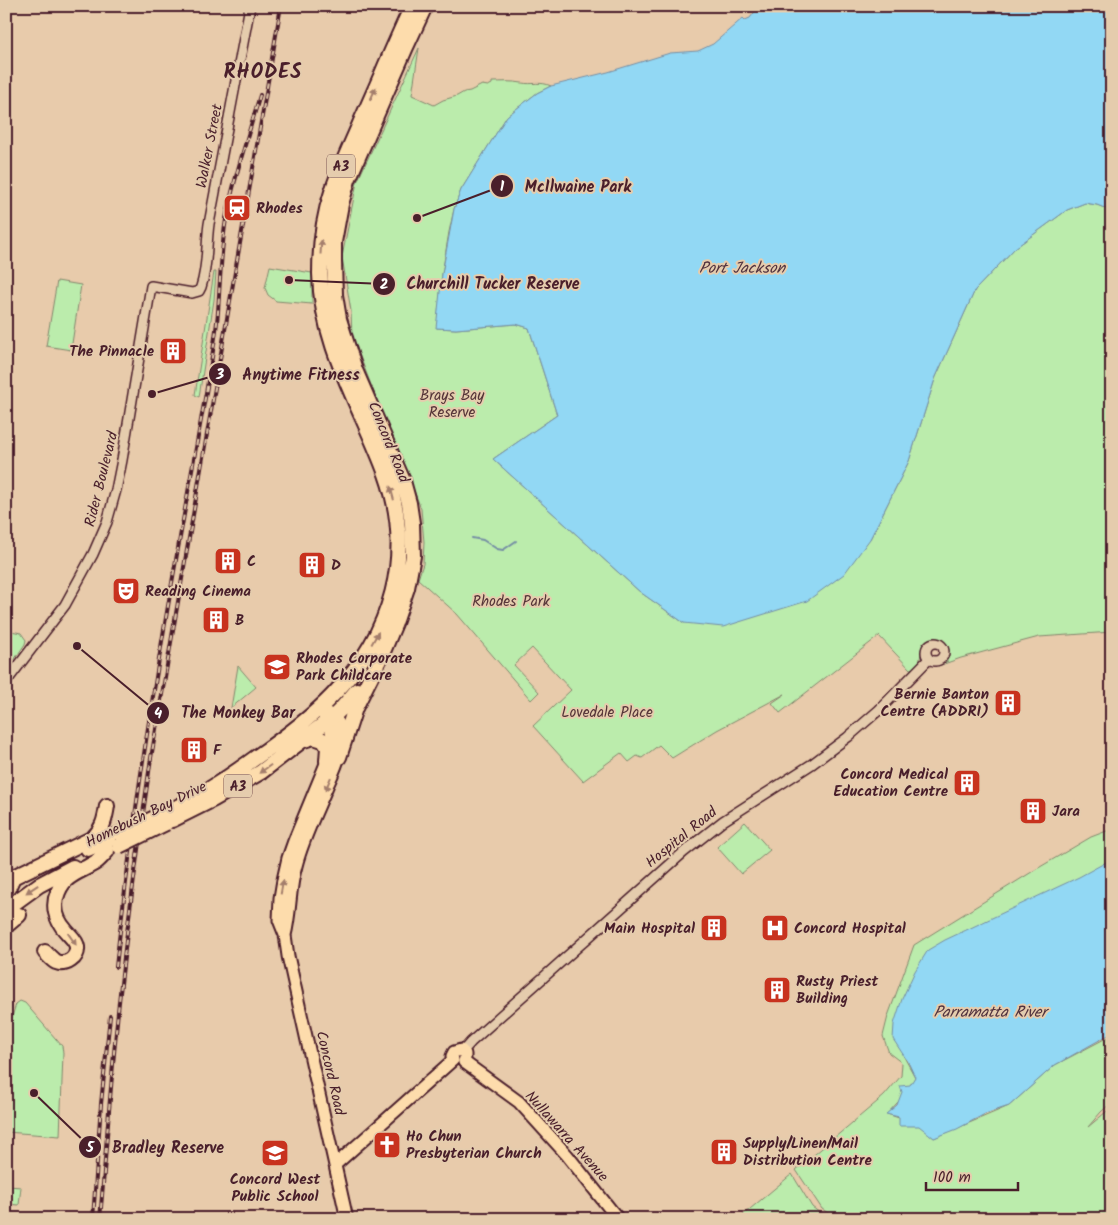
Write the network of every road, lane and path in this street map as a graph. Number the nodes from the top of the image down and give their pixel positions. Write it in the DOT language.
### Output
graph roads {
  1 [pos="250,6"];
  2 [pos="412,6"];
  3 [pos="425,6"];
  4 [pos="151,286"];
  5 [pos="401,572"];
  6 [pos="379,659"];
  7 [pos="929,659"];
  8 [pos="6,682"];
  9 [pos="319,708"];
  10 [pos="331,719"];
  11 [pos="304,740"];
  12 [pos="333,759"];
  13 [pos="107,806"];
  14 [pos="167,818"];
  15 [pos="115,844"];
  16 [pos="7,888"];
  17 [pos="14,908"];
  18 [pos="6,926"];
  19 [pos="45,952"];
  20 [pos="460,1058"];
  21 [pos="335,1165"];
  22 [pos="347,1219"];
  23 [pos="618,1219"];
  1 -- 4 [label="street, Walker Street"];
  5 -- 2 [label="highway, Concord Road / A3, one-way"];
  3 -- 5 [label="highway, Concord Road / A3"];
  4 -- 8 [label="street, Rider Boulevard"];
  5 -- 6 [label="highway, Concord Road / A3"];
  9 -- 5 [label="highway, Concord Road / A3, one-way"];
  6 -- 10 [label="highway, Homebush Bay Drive / A3"];
  6 -- 12 [label="highway"];
  7 -- 20 [label="street, Hospital Road"];
  9 -- 10 [label="main road"];
  9 -- 14 [label="highway, Homebush Bay Drive / A3"];
  10 -- 11 [label="highway, Homebush Bay Drive / A3"];
  10 -- 12 [label="main road, Concord Road"];
  11 -- 12 [label="highway"];
  11 -- 14 [label="highway, Homebush Bay Drive / A3, one-way"];
  12 -- 21 [label="main road, Concord Road"];
  13 -- 16 [label="highway"];
  14 -- 15 [label="highway, Homebush Bay Drive / A3, bridge"];
  15 -- 16 [label="highway, Homebush Bay Drive / A3"];
  15 -- 17 [label="highway, Homebush Bay Drive / A3, one-way"];
  15 -- 19 [label="highway, one-way"];
  17 -- 18 [label="highway, Homebush Bay Drive"];
  20 -- 21 [label="main road, Hospital Road"];
  20 -- 23 [label="main road, Nullawarra Avenue"];
  21 -- 22 [label="main road, Concord Road"];
}
